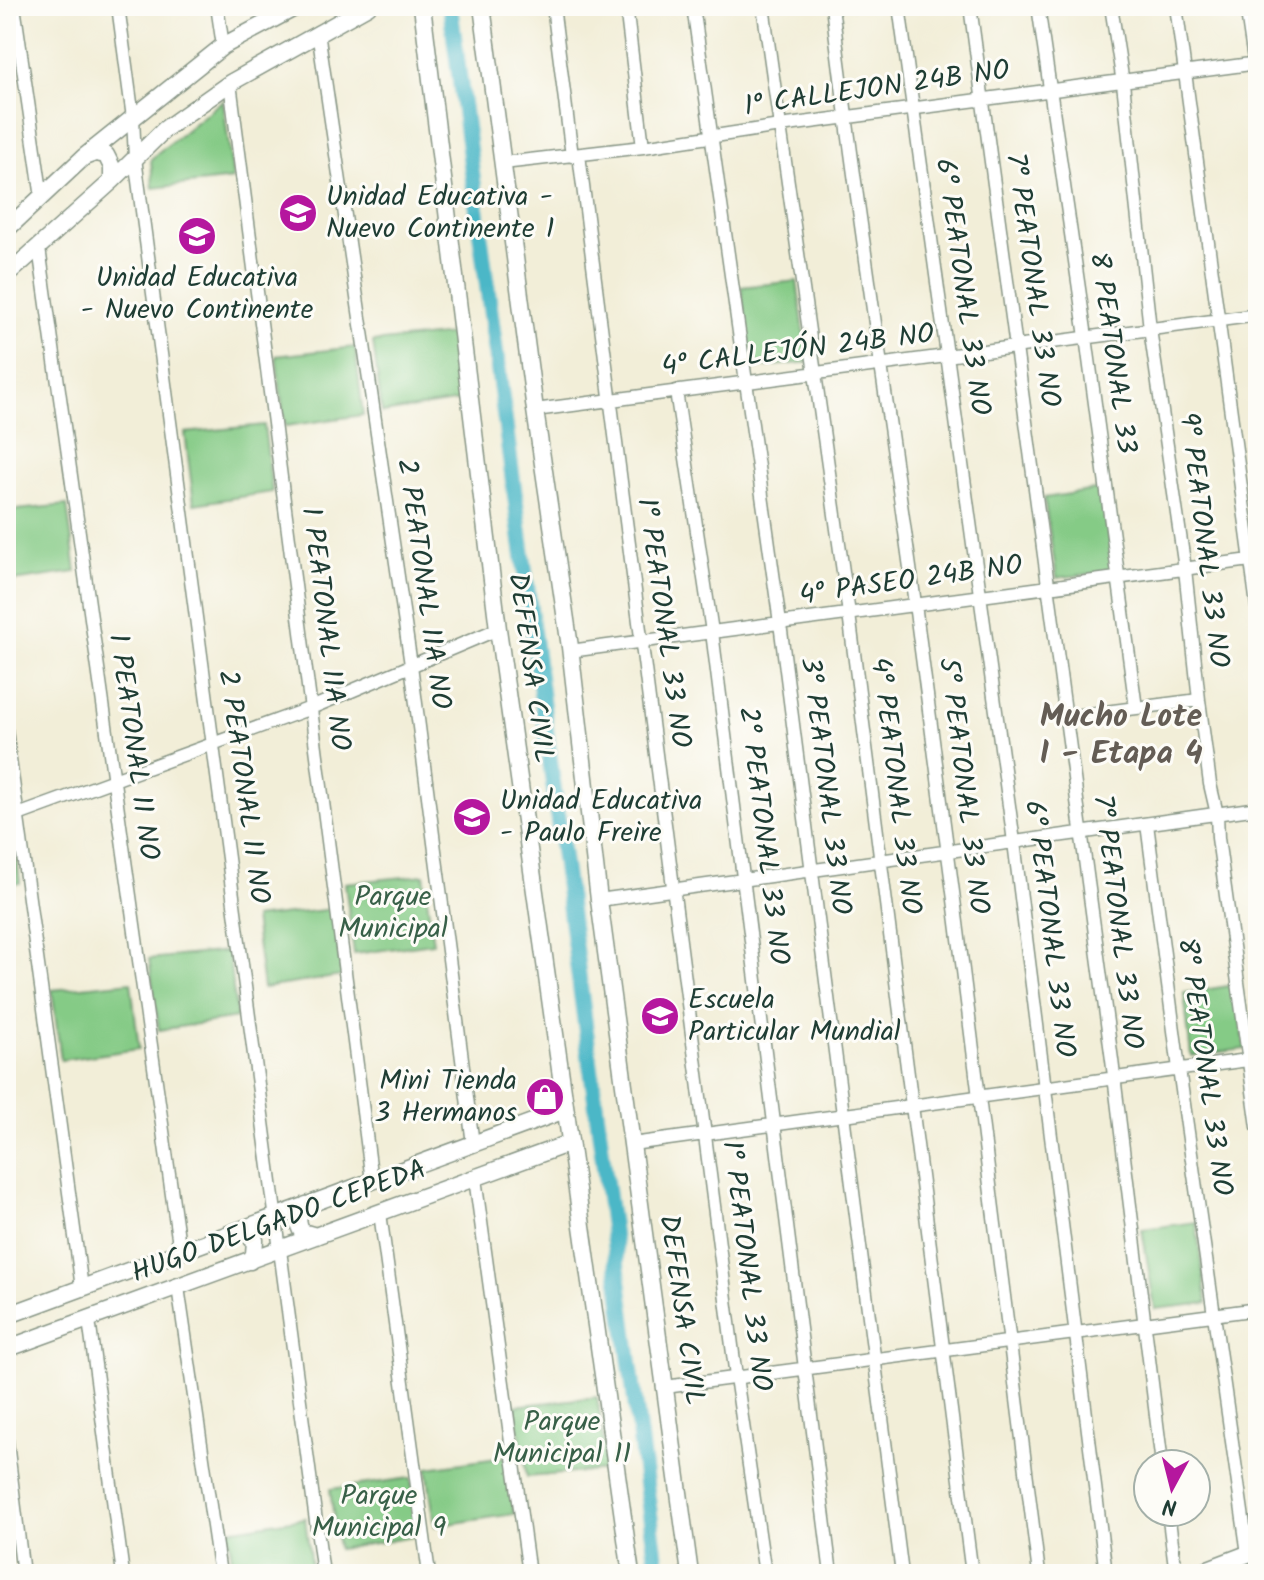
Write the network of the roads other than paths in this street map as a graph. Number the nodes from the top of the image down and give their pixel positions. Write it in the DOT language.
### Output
graph roads {
  1 [pos="14,6"];
  2 [pos="118,6"];
  3 [pos="217,6"];
  4 [pos="298,6"];
  5 [pos="368,6"];
  6 [pos="422,6"];
  7 [pos="482,6"];
  8 [pos="553,6"];
  9 [pos="626,6"];
  10 [pos="693,6"];
  11 [pos="763,6"];
  12 [pos="832,6"];
  13 [pos="899,6"];
  14 [pos="970,6"];
  15 [pos="1038,6"];
  16 [pos="1111,6"];
  17 [pos="1176,6"];
  18 [pos="1246,6"];
  19 [pos="318,32"];
  20 [pos="223,46"];
  21 [pos="1256,64"];
  22 [pos="1184,73"];
  23 [pos="230,83"];
  24 [pos="1123,83"];
  25 [pos="1258,87"];
  26 [pos="1048,91"];
  27 [pos="983,99"];
  28 [pos="147,106"];
  29 [pos="911,109"];
  30 [pos="845,117"];
  31 [pos="133,118"];
  32 [pos="780,126"];
  33 [pos="165,129"];
  34 [pos="711,137"];
  35 [pos="643,147"];
  36 [pos="576,155"];
  37 [pos="84,157"];
  38 [pos="135,158"];
  39 [pos="503,163"];
  40 [pos="112,181"];
  41 [pos="42,198"];
  42 [pos="6,230"];
  43 [pos="39,248"];
  44 [pos="6,276"];
  45 [pos="1258,315"];
  46 [pos="1219,320"];
  47 [pos="1150,329"];
  48 [pos="1086,337"];
  49 [pos="1016,347"];
  50 [pos="948,355"];
  51 [pos="882,365"];
  52 [pos="813,372"];
  53 [pos="744,383"];
  54 [pos="676,391"];
  55 [pos="609,400"];
  56 [pos="535,410"];
  57 [pos="1254,560"];
  58 [pos="1185,569"];
  59 [pos="1118,577"];
  60 [pos="1049,587"];
  61 [pos="981,596"];
  62 [pos="915,605"];
  63 [pos="1258,613"];
  64 [pos="849,614"];
  65 [pos="780,623"];
  66 [pos="498,629"];
  67 [pos="712,632"];
  68 [pos="642,641"];
  69 [pos="570,651"];
  70 [pos="411,665"];
  71 [pos="1199,700"];
  72 [pos="311,708"];
  73 [pos="1136,708"];
  74 [pos="1066,717"];
  75 [pos="6,730"];
  76 [pos="212,742"];
  77 [pos="113,778"];
  78 [pos="1258,808"];
  79 [pos="1217,814"];
  80 [pos="18,815"];
  81 [pos="1147,824"];
  82 [pos="1081,833"];
  83 [pos="1014,842"];
  84 [pos="948,853"];
  85 [pos="881,861"];
  86 [pos="812,870"];
  87 [pos="744,880"];
  88 [pos="673,889"];
  89 [pos="599,900"];
  90 [pos="1254,1059"];
  91 [pos="1179,1069"];
  92 [pos="1112,1078"];
  93 [pos="1045,1087"];
  94 [pos="979,1096"];
  95 [pos="912,1106"];
  96 [pos="565,1110"];
  97 [pos="844,1115"];
  98 [pos="775,1124"];
  99 [pos="1258,1127"];
  100 [pos="705,1133"];
  101 [pos="570,1143"];
  102 [pos="473,1144"];
  103 [pos="632,1144"];
  104 [pos="475,1178"];
  105 [pos="372,1181"];
  106 [pos="306,1205"];
  107 [pos="380,1213"];
  108 [pos="275,1217"];
  109 [pos="237,1231"];
  110 [pos="316,1236"];
  111 [pos="280,1250"];
  112 [pos="180,1252"];
  113 [pos="250,1261"];
  114 [pos="178,1287"];
  115 [pos="82,1288"];
  116 [pos="1258,1309"];
  117 [pos="1214,1314"];
  118 [pos="6,1316"];
  119 [pos="89,1320"];
  120 [pos="1144,1324"];
  121 [pos="1076,1333"];
  122 [pos="1010,1341"];
  123 [pos="6,1349"];
  124 [pos="943,1350"];
  125 [pos="875,1359"];
  126 [pos="806,1368"];
  127 [pos="736,1377"];
  128 [pos="665,1387"];
  129 [pos="6,1434"];
  130 [pos="1160,1448"];
  131 [pos="1170,1528"];
  132 [pos="1253,1552"];
  133 [pos="23,1574"];
  134 [pos="123,1574"];
  135 [pos="220,1574"];
  136 [pos="323,1574"];
  137 [pos="429,1574"];
  138 [pos="529,1574"];
  139 [pos="631,1574"];
  140 [pos="690,1574"];
  141 [pos="765,1574"];
  142 [pos="831,1574"];
  143 [pos="902,1574"];
  144 [pos="972,1574"];
  145 [pos="1039,1574"];
  146 [pos="1106,1574"];
  147 [pos="1176,1574"];
  148 [pos="1195,1574"];
  1 -- 41 [label="street"];
  2 -- 31 [label="street, 2 PEATONAL 11 NO"];
  3 -- 20 [label="street"];
  4 -- 20 [label="street"];
  5 -- 19 [label="street"];
  6 -- 66 [label="street, DEFENSA CIVIL"];
  7 -- 39 [label="street, DEFENSA CIVIL"];
  8 -- 36 [label="street, 1° PEATONAL 33 NO"];
  9 -- 35 [label="street"];
  10 -- 34 [label="street, 3° PEATONAL 33 NO"];
  11 -- 32 [label="street, 4° PEATONAL 33 NO"];
  12 -- 30 [label="street, 5° PEATONAL 33 NO"];
  13 -- 29 [label="street, 6° PEATONAL 33 NO"];
  14 -- 27 [label="street, 7° PEATONAL 33 NO"];
  15 -- 26 [label="street, 8 PEATONAL 33"];
  16 -- 24 [label="street, 9° PEATONAL 33 NO"];
  17 -- 22 [label="street"];
  18 -- 21 [label="street"];
  19 -- 23 [label="street"];
  19 -- 70 [label="street, 2 PEATONAL 11A NO"];
  20 -- 28 [label="street"];
  21 -- 22 [label="street, 1° CALLEJON 24B NO"];
  21 -- 25 [label="street"];
  22 -- 24 [label="street, 1° CALLEJON 24B NO"];
  22 -- 46 [label="street"];
  23 -- 33 [label="street"];
  23 -- 72 [label="street, 1 PEATONAL 11A NO"];
  24 -- 26 [label="street, 1° CALLEJON 24B NO"];
  24 -- 47 [label="street, 9° PEATONAL 33 NO"];
  26 -- 27 [label="street, 1° CALLEJON 24B NO"];
  26 -- 48 [label="street, 8 PEATONAL 33"];
  27 -- 29 [label="street, 1° CALLEJON 24B NO"];
  27 -- 49 [label="street, 7° PEATONAL 33 NO"];
  28 -- 31 [label="street"];
  28 -- 33 [label="street"];
  29 -- 30 [label="street, 1° CALLEJON 24B NO"];
  29 -- 50 [label="street, 6° PEATONAL 33 NO"];
  30 -- 32 [label="street, 1° CALLEJON 24B NO"];
  30 -- 51 [label="street, 5° PEATONAL 33 NO"];
  31 -- 37 [label="street"];
  31 -- 38 [label="street, 2 PEATONAL 11 NO"];
  32 -- 34 [label="street, 1° CALLEJON 24B NO"];
  32 -- 52 [label="street, 4° PEATONAL 33 NO"];
  33 -- 38 [label="street"];
  34 -- 35 [label="street, 1° CALLEJON 24B NO"];
  34 -- 53 [label="street, 3° PEATONAL 33 NO"];
  35 -- 36 [label="street, 1° CALLEJON 24B NO"];
  36 -- 39 [label="street, 1° CALLEJON 24B NO"];
  36 -- 55 [label="street, 1° PEATONAL 33 NO"];
  37 -- 40 [label="street"];
  37 -- 41 [label="street"];
  38 -- 40 [label="street"];
  38 -- 76 [label="street, 2 PEATONAL 11 NO"];
  39 -- 56 [label="street, DEFENSA CIVIL"];
  40 -- 43 [label="street"];
  41 -- 42 [label="street"];
  43 -- 44 [label="street"];
  43 -- 77 [label="street, 1 PEATONAL 11 NO"];
  45 -- 46 [label="street, 4° CALLEJÓN 24B NO"];
  46 -- 47 [label="street, 4° CALLEJÓN 24B NO"];
  46 -- 57 [label="street"];
  47 -- 48 [label="street, 4° CALLEJÓN 24B NO"];
  47 -- 58 [label="street, 9° PEATONAL 33 NO"];
  48 -- 49 [label="street, 4° CALLEJÓN 24B NO"];
  48 -- 59 [label="street, 8 PEATONAL 33"];
  49 -- 50 [label="street, 4° CALLEJÓN 24B NO"];
  49 -- 60 [label="street, 7° PEATONAL 33 NO"];
  50 -- 51 [label="street, 4° CALLEJÓN 24B NO"];
  50 -- 61 [label="street, 6° PEATONAL 33 NO"];
  51 -- 52 [label="street, 4° CALLEJÓN 24B NO"];
  51 -- 62 [label="street, 5° PEATONAL 33 NO"];
  52 -- 53 [label="street, 4° CALLEJÓN 24B NO"];
  52 -- 64 [label="street, 4° PEATONAL 33 NO"];
  53 -- 54 [label="street, 4° CALLEJÓN 24B NO"];
  53 -- 65 [label="street, 3° PEATONAL 33 NO"];
  54 -- 55 [label="street, 4° CALLEJÓN 24B NO"];
  54 -- 67 [label="street, 2° PEATONAL 33 NO"];
  55 -- 56 [label="street, 4° CALLEJÓN 24B NO"];
  55 -- 68 [label="street, 1° PEATONAL 33 NO"];
  56 -- 69 [label="street, DEFENSA CIVIL"];
  57 -- 58 [label="street, 4° PASEO 24B NO"];
  57 -- 63 [label="street"];
  58 -- 59 [label="street, 4° PASEO 24B NO"];
  58 -- 71 [label="street, 9° PEATONAL 33 NO"];
  59 -- 60 [label="street, 4° PASEO 24B NO"];
  59 -- 73 [label="street, 8 PEATONAL 33"];
  60 -- 61 [label="street, 4° PASEO 24B NO"];
  60 -- 74 [label="street, 7° PEATONAL 33 NO"];
  61 -- 62 [label="street, 4° PASEO 24B NO"];
  61 -- 83 [label="street, 6° PEATONAL 33 NO"];
  62 -- 64 [label="street, 4° PASEO 24B NO"];
  62 -- 84 [label="street, 5° PEATONAL 33 NO"];
  64 -- 65 [label="street, 4° PASEO 24B NO"];
  64 -- 85 [label="street, 4° PEATONAL 33 NO"];
  65 -- 67 [label="street, 4° PASEO 24B NO"];
  65 -- 86 [label="street, 3° PEATONAL 33 NO"];
  66 -- 70 [label="street"];
  66 -- 96 [label="street, DEFENSA CIVIL"];
  67 -- 68 [label="street, 4° PASEO 24B NO"];
  67 -- 87 [label="street, 2° PEATONAL 33 NO"];
  68 -- 69 [label="street, 4° PASEO 24B NO"];
  68 -- 88 [label="street, 1° PEATONAL 33 NO"];
  69 -- 89 [label="street, DEFENSA CIVIL"];
  70 -- 72 [label="street"];
  70 -- 102 [label="street, 2 PEATONAL 11A NO"];
  71 -- 73 [label="street"];
  71 -- 79 [label="street, 9° PEATONAL 33 NO"];
  72 -- 76 [label="street"];
  72 -- 105 [label="street, 1 PEATONAL 11A NO"];
  73 -- 74 [label="street"];
  74 -- 82 [label="street, 7° PEATONAL 33 NO"];
  75 -- 80 [label="street"];
  76 -- 77 [label="street"];
  76 -- 108 [label="street, 2 PEATONAL 11 NO"];
  77 -- 80 [label="street"];
  77 -- 112 [label="street, 1 PEATONAL 11 NO"];
  78 -- 79 [label="street"];
  79 -- 81 [label="street"];
  79 -- 90 [label="street, 9° PEATONAL 33 NO"];
  80 -- 115 [label="street"];
  81 -- 82 [label="street"];
  81 -- 91 [label="street, 8° PEATONAL 33 NO"];
  82 -- 83 [label="street"];
  82 -- 92 [label="street, 7° PEATONAL 33 NO"];
  83 -- 84 [label="street"];
  83 -- 93 [label="street, 6° PEATONAL 33 NO"];
  84 -- 85 [label="street"];
  84 -- 94 [label="street, 5° PEATONAL 33 NO"];
  85 -- 86 [label="street"];
  85 -- 95 [label="street, 4° PEATONAL 33 NO"];
  86 -- 87 [label="street"];
  86 -- 97 [label="street, 3° PEATONAL 33 NO"];
  87 -- 88 [label="street"];
  87 -- 98 [label="street, 2° PEATONAL 33 NO"];
  88 -- 89 [label="street"];
  88 -- 100 [label="street, 1° PEATONAL 33 NO"];
  89 -- 103 [label="street, DEFENSA CIVIL"];
  90 -- 91 [label="street"];
  90 -- 99 [label="street, 9° PEATONAL 33 NO"];
  91 -- 92 [label="street"];
  91 -- 117 [label="street, 8° PEATONAL 33 NO"];
  92 -- 93 [label="street"];
  92 -- 120 [label="street, 7° PEATONAL 33 NO"];
  93 -- 94 [label="street"];
  93 -- 121 [label="street, 6° PEATONAL 33 NO"];
  94 -- 95 [label="street"];
  94 -- 122 [label="street, 5° PEATONAL 33 NO"];
  95 -- 97 [label="street"];
  95 -- 124 [label="street, 4° PEATONAL 33 NO"];
  96 -- 101 [label="street, DEFENSA CIVIL"];
  96 -- 102 [label="street, HUGO DELGADO CEPEDA"];
  97 -- 98 [label="street"];
  97 -- 125 [label="street, 3° PEATONAL 33 NO"];
  98 -- 100 [label="street"];
  98 -- 126 [label="street, 2° PEATONAL 33 NO"];
  100 -- 103 [label="street"];
  100 -- 127 [label="street, 1° PEATONAL 33 NO"];
  101 -- 104 [label="street, HUGO DELGADO CEPEDA"];
  101 -- 139 [label="street, DEFENSA CIVIL"];
  102 -- 105 [label="street, HUGO DELGADO CEPEDA"];
  103 -- 128 [label="street, DEFENSA CIVIL"];
  104 -- 107 [label="street, HUGO DELGADO CEPEDA"];
  104 -- 138 [label="street"];
  105 -- 106 [label="street, HUGO DELGADO CEPEDA"];
  106 -- 108 [label="street, HUGO DELGADO CEPEDA"];
  106 -- 110 [label="street"];
  107 -- 110 [label="street, HUGO DELGADO CEPEDA"];
  107 -- 137 [label="street"];
  108 -- 109 [label="street, HUGO DELGADO CEPEDA"];
  108 -- 111 [label="street, 2 PEATONAL 11 NO"];
  109 -- 112 [label="street, HUGO DELGADO CEPEDA"];
  109 -- 113 [label="street"];
  110 -- 111 [label="street, HUGO DELGADO CEPEDA"];
  111 -- 113 [label="street, HUGO DELGADO CEPEDA"];
  111 -- 136 [label="street, 2 PEATONAL 11 NO"];
  112 -- 115 [label="street, HUGO DELGADO CEPEDA"];
  113 -- 114 [label="street, HUGO DELGADO CEPEDA"];
  114 -- 119 [label="street, HUGO DELGADO CEPEDA"];
  114 -- 135 [label="street"];
  115 -- 118 [label="street, HUGO DELGADO CEPEDA"];
  116 -- 117 [label="street"];
  117 -- 120 [label="street"];
  117 -- 132 [label="street, 8° PEATONAL 33 NO"];
  119 -- 123 [label="street, HUGO DELGADO CEPEDA"];
  119 -- 134 [label="street"];
  120 -- 121 [label="street"];
  120 -- 130 [label="street, 7° PEATONAL 33 NO"];
  121 -- 122 [label="street"];
  121 -- 146 [label="street, 6° PEATONAL 33 NO"];
  122 -- 124 [label="street"];
  122 -- 145 [label="street, 5° PEATONAL 33 NO"];
  124 -- 125 [label="street"];
  124 -- 144 [label="street, 4° PEATONAL 33 NO"];
  125 -- 126 [label="street"];
  125 -- 143 [label="street, 3° PEATONAL 33 NO"];
  126 -- 127 [label="street"];
  126 -- 142 [label="street, 2° PEATONAL 33 NO"];
  127 -- 128 [label="street"];
  127 -- 141 [label="street, 1° PEATONAL 33 NO"];
  128 -- 140 [label="street, DEFENSA CIVIL"];
  129 -- 133 [label="street"];
  131 -- 147 [label="street"];
  132 -- 148 [label="street"];
}
